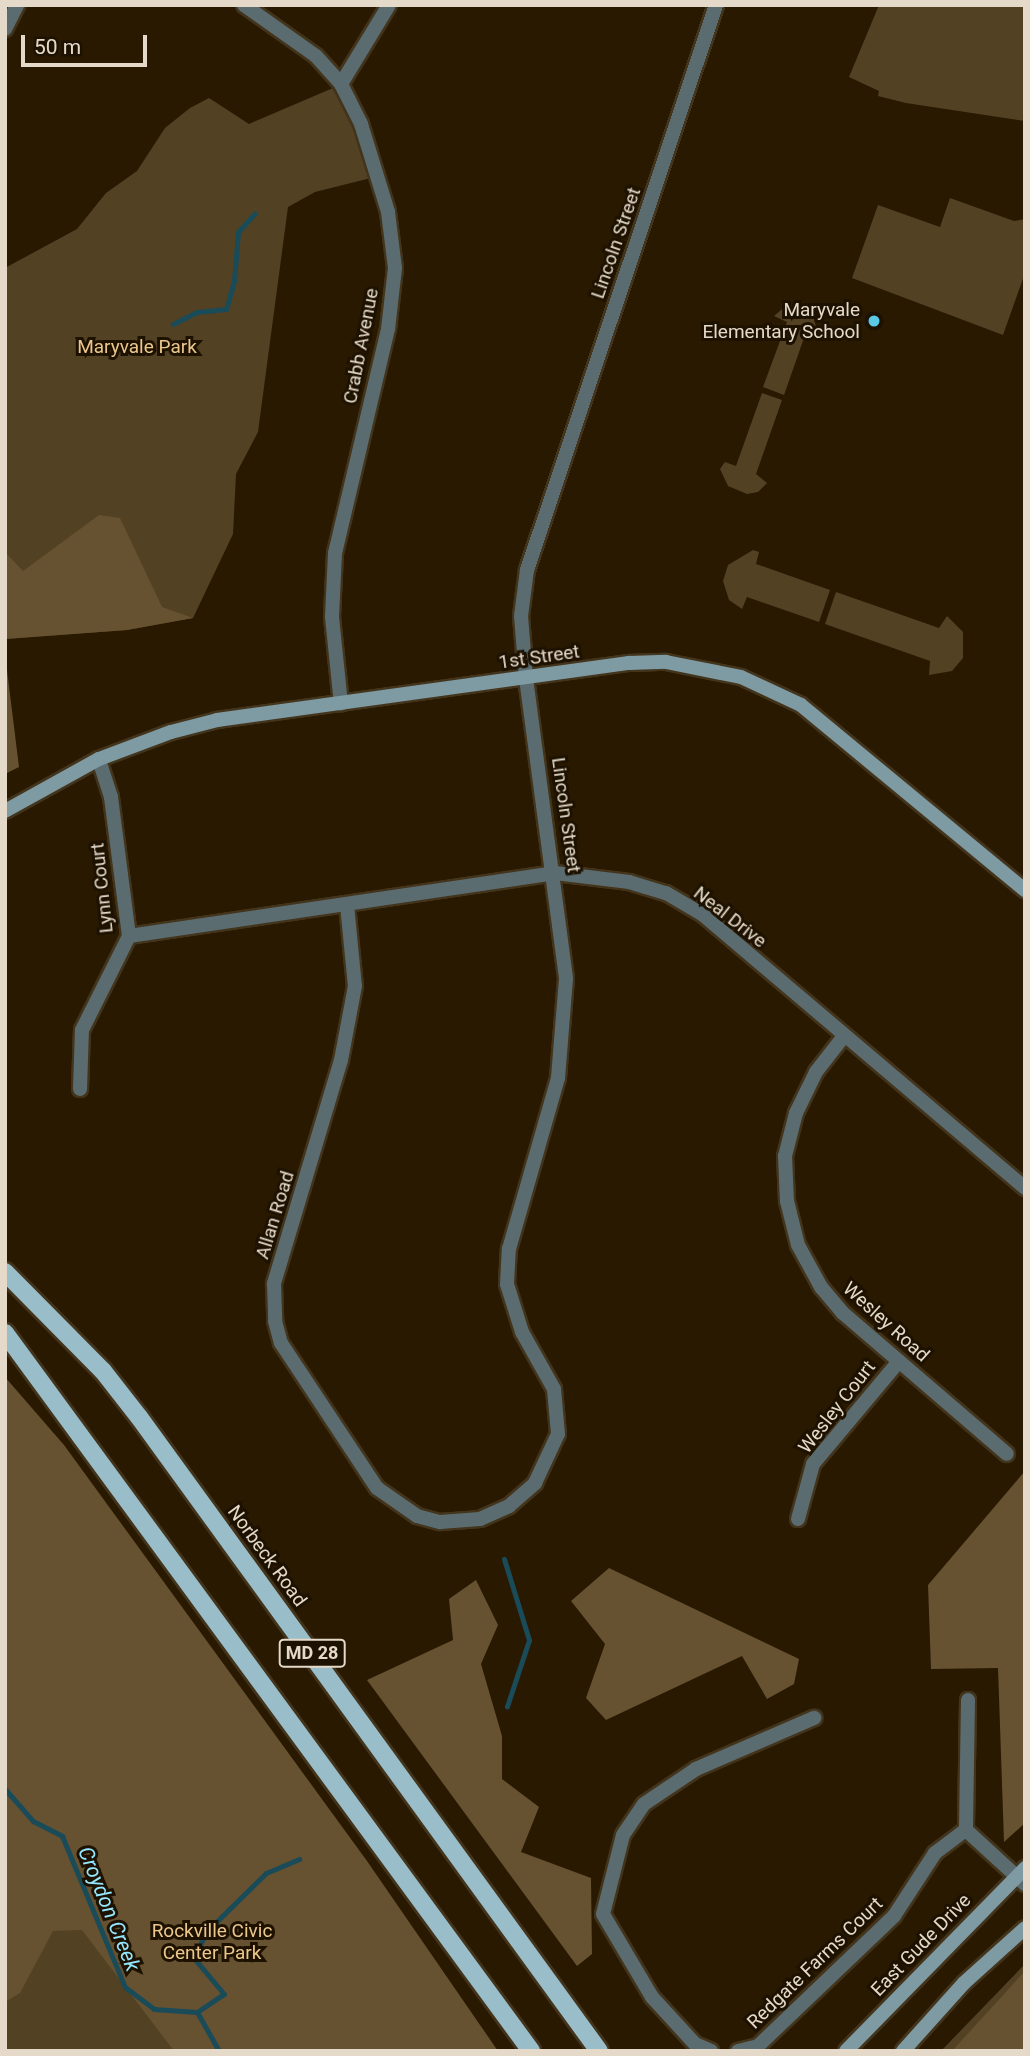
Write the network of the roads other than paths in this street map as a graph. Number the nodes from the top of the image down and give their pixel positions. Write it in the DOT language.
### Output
graph roads {
  1 [pos="17,5"];
  2 [pos="244,5"];
  3 [pos="389,5"];
  4 [pos="716,5"];
  5 [pos="5,29"];
  6 [pos="341,84"];
  7 [pos="526,678"];
  8 [pos="341,704"];
  9 [pos="99,759"];
  10 [pos="5,811"];
  11 [pos="555,873"];
  12 [pos="1025,890"];
  13 [pos="347,905"];
  14 [pos="128,936"];
  15 [pos="844,1036"];
  16 [pos="80,1089"];
  17 [pos="1025,1188"];
  18 [pos="5,1272"];
  19 [pos="5,1333"];
  20 [pos="899,1361"];
  21 [pos="1007,1454"];
  22 [pos="395,1504"];
  23 [pos="798,1519"];
  24 [pos="968,1700"];
  25 [pos="814,1718"];
  26 [pos="966,1830"];
  27 [pos="1022,1876"];
  28 [pos="1025,1928"];
  29 [pos="531,2051"];
  30 [pos="599,2051"];
  31 [pos="711,2051"];
  32 [pos="738,2051"];
  33 [pos="846,2051"];
  34 [pos="903,2051"];
  1 -- 5 [label="street"];
  2 -- 6 [label="street, Crabb Avenue"];
  3 -- 6 [label="street"];
  4 -- 7 [label="street, Lincoln Street"];
  6 -- 8 [label="street, Crabb Avenue"];
  7 -- 8 [label="street, 1st Street"];
  7 -- 11 [label="street, Lincoln Street"];
  7 -- 12 [label="street, 1st Street"];
  8 -- 9 [label="street, 1st Street"];
  9 -- 10 [label="street, 1st Street"];
  9 -- 14 [label="street, Lynn Court"];
  11 -- 13 [label="street, Neal Drive"];
  11 -- 15 [label="street, Neal Drive"];
  11 -- 22 [label="street, Lincoln Street"];
  13 -- 14 [label="street, Neal Drive"];
  13 -- 22 [label="street, Allan Road"];
  14 -- 16 [label="street, Lynn Court"];
  15 -- 17 [label="street, Neal Drive"];
  15 -- 20 [label="street, Wesley Road"];
  18 -- 30 [label="main road, Norbeck Road / MD 28"];
  19 -- 29 [label="main road, MD 28"];
  20 -- 21 [label="street, Wesley Road"];
  20 -- 23 [label="street, Wesley Court"];
  24 -- 26 [label="street"];
  25 -- 31 [label="street"];
  26 -- 27 [label="street"];
  26 -- 32 [label="street, Redgate Farms Court"];
  27 -- 33 [label="street, East Gude Drive"];
  28 -- 34 [label="street"];
}
